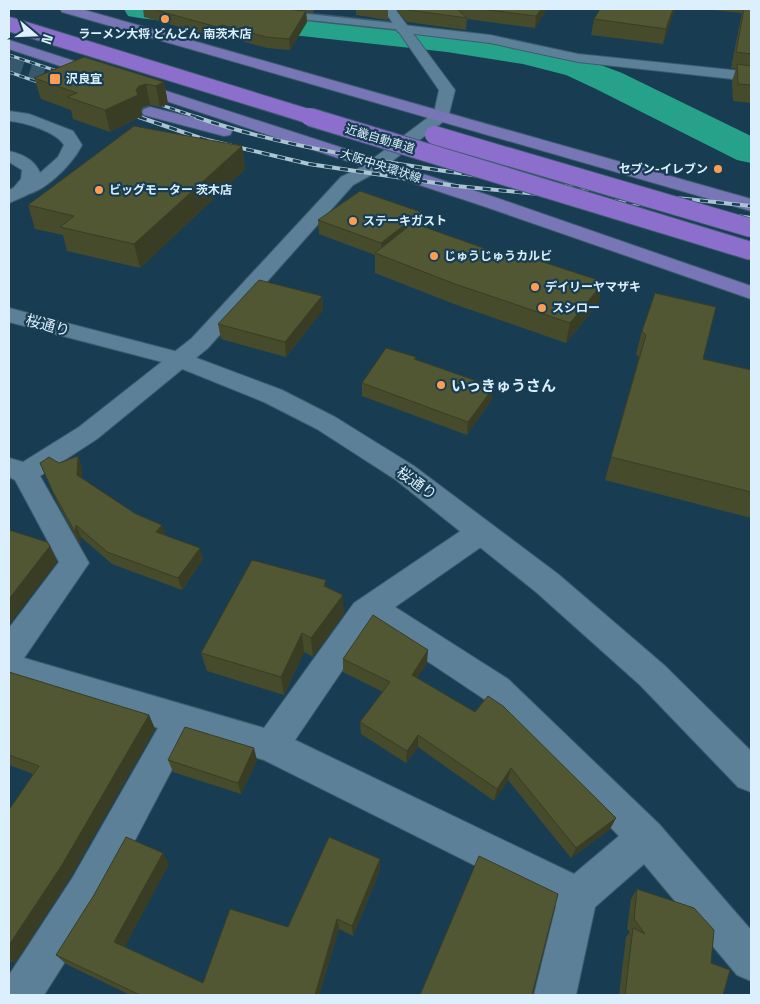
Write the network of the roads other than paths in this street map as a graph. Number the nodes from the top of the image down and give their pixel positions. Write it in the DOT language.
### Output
graph roads {
  1 [pos="9,9"];
  2 [pos="68,9"];
  3 [pos="235,9"];
  4 [pos="388,9"];
  5 [pos="9,24"];
  6 [pos="403,30"];
  7 [pos="9,44"];
  8 [pos="751,77"];
  9 [pos="258,84"];
  10 [pos="150,112"];
  11 [pos="442,115"];
  12 [pos="9,116"];
  13 [pos="401,126"];
  14 [pos="9,156"];
  15 [pos="350,157"];
  16 [pos="376,165"];
  17 [pos="15,194"];
  18 [pos="751,205"];
  19 [pos="751,228"];
  20 [pos="751,251"];
  21 [pos="751,293"];
  22 [pos="9,315"];
  23 [pos="178,358"];
  24 [pos="17,470"];
  25 [pos="481,532"];
  26 [pos="371,608"];
  27 [pos="10,654"];
  28 [pos="181,719"];
  29 [pos="271,746"];
  30 [pos="751,775"];
  31 [pos="646,837"];
  32 [pos="578,896"];
  33 [pos="751,961"];
  34 [pos="20,995"];
  35 [pos="555,995"];
  1 -- 9 [label="highway"];
  2 -- 11 [label="main road"];
  3 -- 6 [label="lane"];
  4 -- 6 [label="street"];
  5 -- 20 [label="highway, 近畿自動車道, bridge"];
  6 -- 8 [label="street"];
  6 -- 11 [label="street"];
  7 -- 15 [label="main road, 大阪中央環状線"];
  10 -- 15 [label="main road"];
  11 -- 16 [label="street"];
  11 -- 18 [label="main road"];
  12 -- 17 [label="street"];
  13 -- 19 [label="highway, 近畿自動車道, bridge"];
  14 -- 17 [label="street"];
  15 -- 16 [label="main road, 大阪中央環状線"];
  16 -- 21 [label="main road, 大阪中央環状線"];
  16 -- 23 [label="street"];
  22 -- 23 [label="street, 桜通り"];
  23 -- 24 [label="street"];
  23 -- 25 [label="street, 桜通り"];
  24 -- 27 [label="street"];
  25 -- 26 [label="street"];
  25 -- 30 [label="street, 桜通り"];
  26 -- 29 [label="street"];
  26 -- 31 [label="street"];
  27 -- 28 [label="street"];
  28 -- 29 [label="street"];
  28 -- 34 [label="street"];
  29 -- 32 [label="street"];
  31 -- 32 [label="street"];
  31 -- 33 [label="street"];
  32 -- 35 [label="street"];
}
